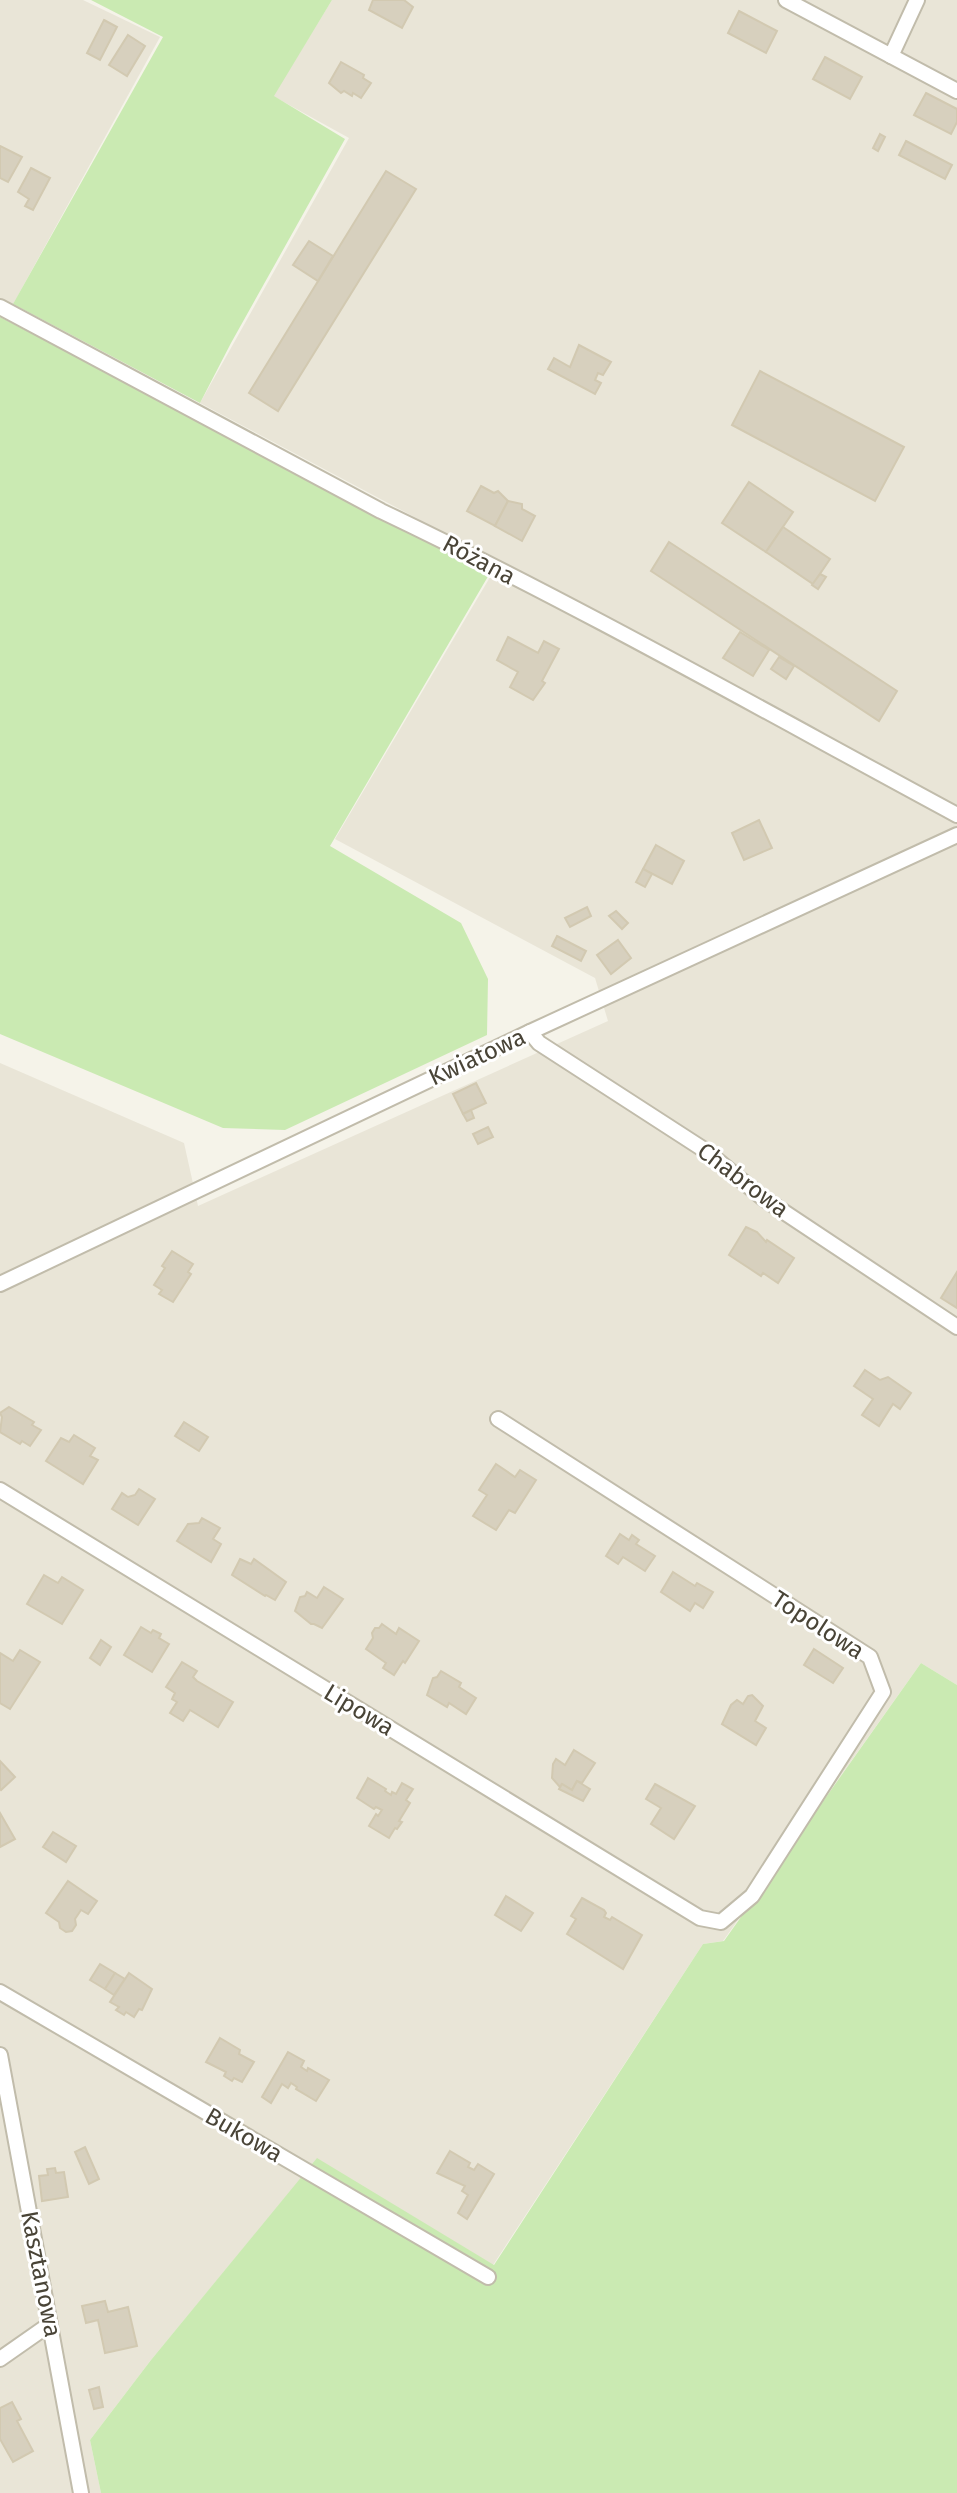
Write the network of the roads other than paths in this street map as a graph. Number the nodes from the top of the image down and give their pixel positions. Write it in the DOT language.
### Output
graph roads {
  1 [pos="786,0"];
  2 [pos="917,0"];
  3 [pos="891,56"];
  4 [pos="957,91"];
  5 [pos="0,307"];
  6 [pos="957,815"];
  7 [pos="957,835"];
  8 [pos="530,1032"];
  9 [pos="0,1284"];
  10 [pos="957,1327"];
  11 [pos="498,1419"];
  12 [pos="0,1490"];
  13 [pos="721,1922"];
  14 [pos="0,1992"];
  15 [pos="0,2055"];
  16 [pos="488,2277"];
  17 [pos="50,2324"];
  18 [pos="0,2359"];
  19 [pos="81,2493"];
  1 -- 3 [label="street"];
  2 -- 3 [label="street"];
  3 -- 4 [label="street"];
  5 -- 6 [label="street, Różana"];
  7 -- 8 [label="street, Kwiatowa"];
  8 -- 9 [label="street, Kwiatowa"];
  8 -- 10 [label="street, Chabrowa"];
  11 -- 13 [label="street, Topolowa"];
  12 -- 13 [label="street, Lipowa"];
  14 -- 16 [label="street, Bukowa"];
  15 -- 17 [label="street, Kasztanowa"];
  17 -- 18 [label="street"];
  17 -- 19 [label="street, Kasztanowa"];
}
